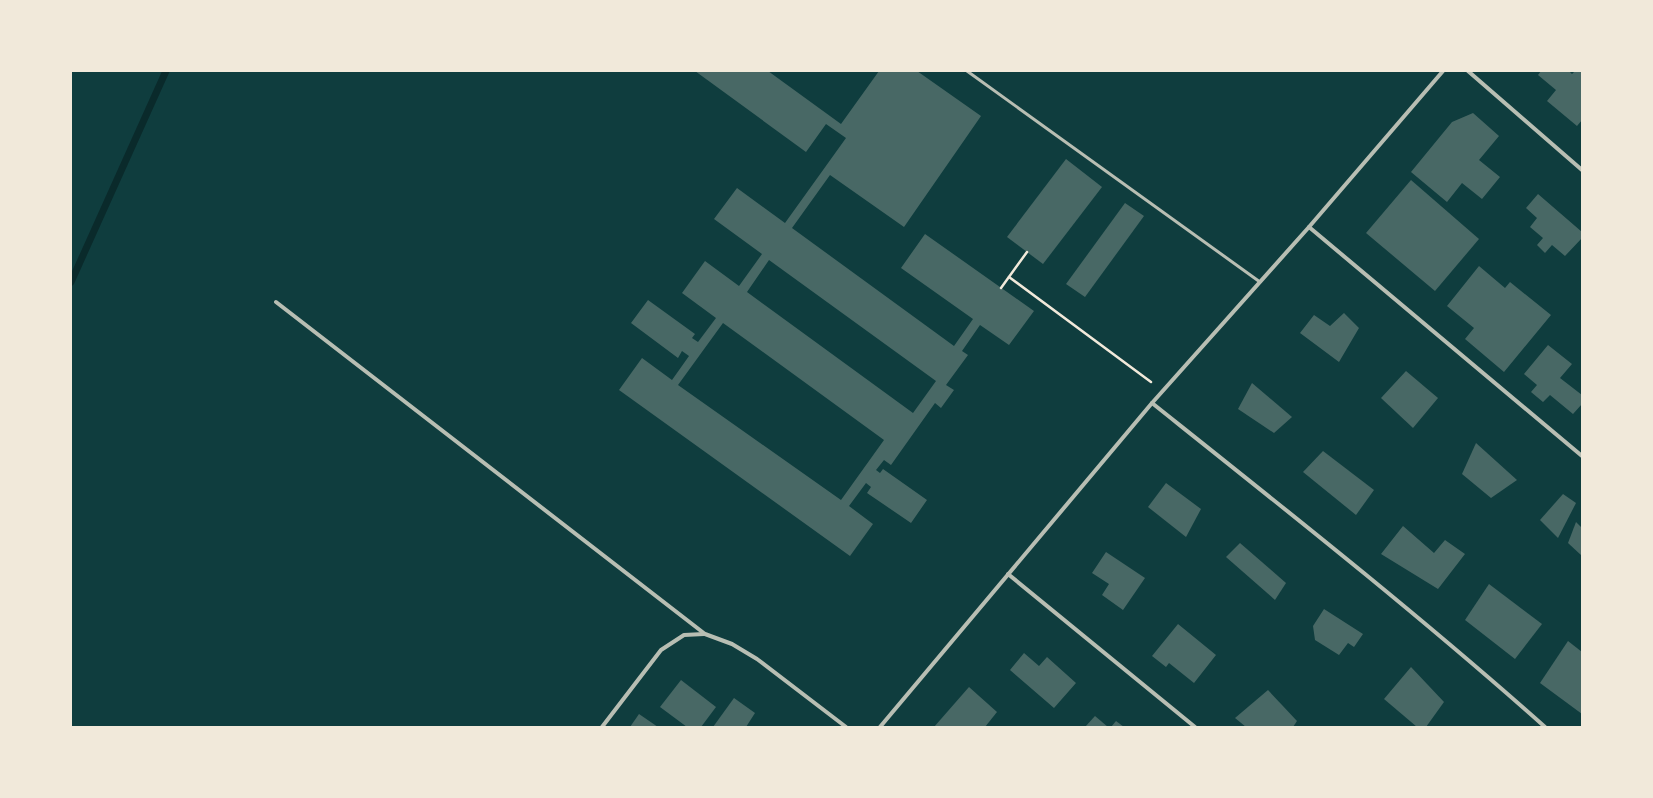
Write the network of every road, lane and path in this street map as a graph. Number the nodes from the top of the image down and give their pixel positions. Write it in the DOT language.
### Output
graph roads {
  1 [pos="967,71"];
  2 [pos="1443,71"];
  3 [pos="1468,71"];
  4 [pos="1582,170"];
  5 [pos="1309,227"];
  6 [pos="1027,252"];
  7 [pos="1009,277"];
  8 [pos="1260,282"];
  9 [pos="1001,288"];
  10 [pos="276,302"];
  11 [pos="1163,391"];
  12 [pos="1152,403"];
  13 [pos="1582,456"];
  14 [pos="1008,574"];
  15 [pos="705,634"];
  16 [pos="602,727"];
  17 [pos="846,727"];
  18 [pos="880,727"];
  19 [pos="1195,727"];
  20 [pos="1546,727"];
  1 -- 8 [label="lane"];
  2 -- 5 [label="street"];
  3 -- 4 [label="street"];
  5 -- 8 [label="street"];
  5 -- 13 [label="street"];
  6 -- 7 [label="path"];
  7 -- 9 [label="path"];
  7 -- 11 [label="path"];
  8 -- 11 [label="street"];
  10 -- 15 [label="street"];
  11 -- 12 [label="street"];
  12 -- 14 [label="street"];
  12 -- 20 [label="street"];
  14 -- 18 [label="street"];
  14 -- 19 [label="street"];
  15 -- 16 [label="street"];
  15 -- 17 [label="street"];
}
